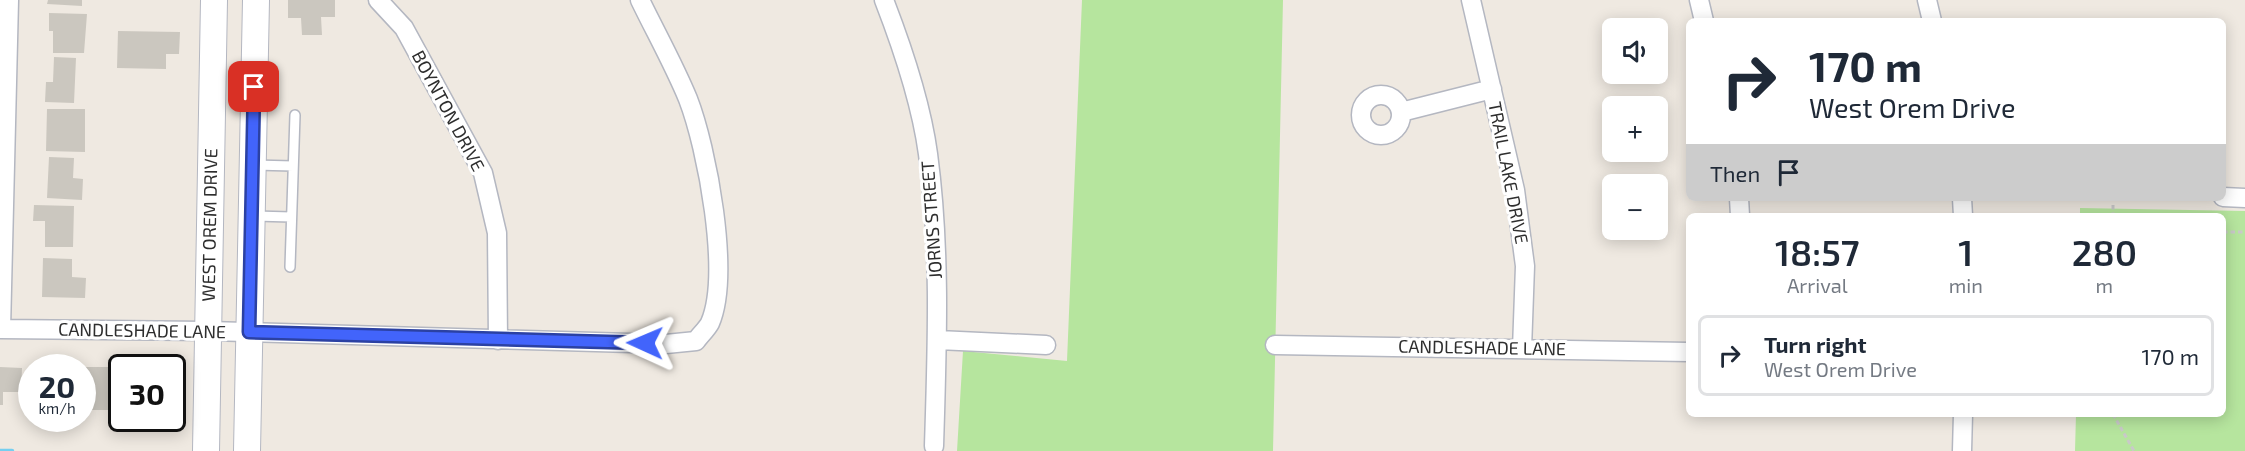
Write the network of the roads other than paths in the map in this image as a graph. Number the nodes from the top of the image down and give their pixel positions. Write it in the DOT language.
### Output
graph roads {
  1 [pos="9,0"];
  2 [pos="214,0"];
  3 [pos="256,0"];
  4 [pos="378,0"];
  5 [pos="640,0"];
  6 [pos="884,0"];
  7 [pos="1471,0"];
  8 [pos="1699,0"];
  9 [pos="1927,0"];
  10 [pos="1703,18"];
  11 [pos="1931,18"];
  12 [pos="213,85"];
  13 [pos="254,87"];
  14 [pos="1492,89"];
  15 [pos="1401,112"];
  16 [pos="295,115"];
  17 [pos="253,165"];
  18 [pos="293,166"];
  19 [pos="2226,197"];
  20 [pos="2245,198"];
  21 [pos="252,216"];
  22 [pos="291,217"];
  23 [pos="290,267"];
  24 [pos="1,329"];
  25 [pos="208,331"];
  26 [pos="249,332"];
  27 [pos="498,340"];
  28 [pos="938,340"];
  29 [pos="1046,345"];
  30 [pos="1275,345"];
  31 [pos="1522,349"];
  32 [pos="1686,352"];
  33 [pos="1963,417"];
  34 [pos="934,446"];
  35 [pos="206,451"];
  36 [pos="247,451"];
  37 [pos="1962,451"];
  1 -- 24 [label="street"];
  2 -- 12 [label="main road, WEST OREM DRIVE"];
  3 -- 13 [label="main road"];
  4 -- 27 [label="street, BOYNTON DRIVE"];
  5 -- 27 [label="street, CANDLESHADE LANE"];
  6 -- 28 [label="street, JORNS STREET"];
  7 -- 14 [label="street, TRAIL LAKE DRIVE"];
  8 -- 10 [label="street"];
  9 -- 11 [label="street"];
  12 -- 13 [label="main road"];
  12 -- 25 [label="main road, WEST OREM DRIVE"];
  13 -- 17 [label="main road"];
  14 -- 15 [label="street"];
  14 -- 31 [label="street, TRAIL LAKE DRIVE"];
  16 -- 18 [label="lane"];
  17 -- 18 [label="lane"];
  17 -- 21 [label="main road"];
  18 -- 22 [label="lane"];
  19 -- 20 [label="street"];
  21 -- 22 [label="lane"];
  21 -- 26 [label="main road"];
  22 -- 23 [label="lane"];
  24 -- 25 [label="street, CANDLESHADE LANE"];
  25 -- 26 [label="street, CANDLESHADE LANE"];
  25 -- 35 [label="main road, WEST OREM DRIVE"];
  26 -- 27 [label="street, CANDLESHADE LANE"];
  26 -- 36 [label="main road"];
  28 -- 29 [label="street"];
  28 -- 34 [label="street, JORNS STREET"];
  30 -- 31 [label="street, CANDLESHADE LANE"];
  31 -- 32 [label="street, CANDLESHADE LANE"];
  33 -- 37 [label="street"];
}
